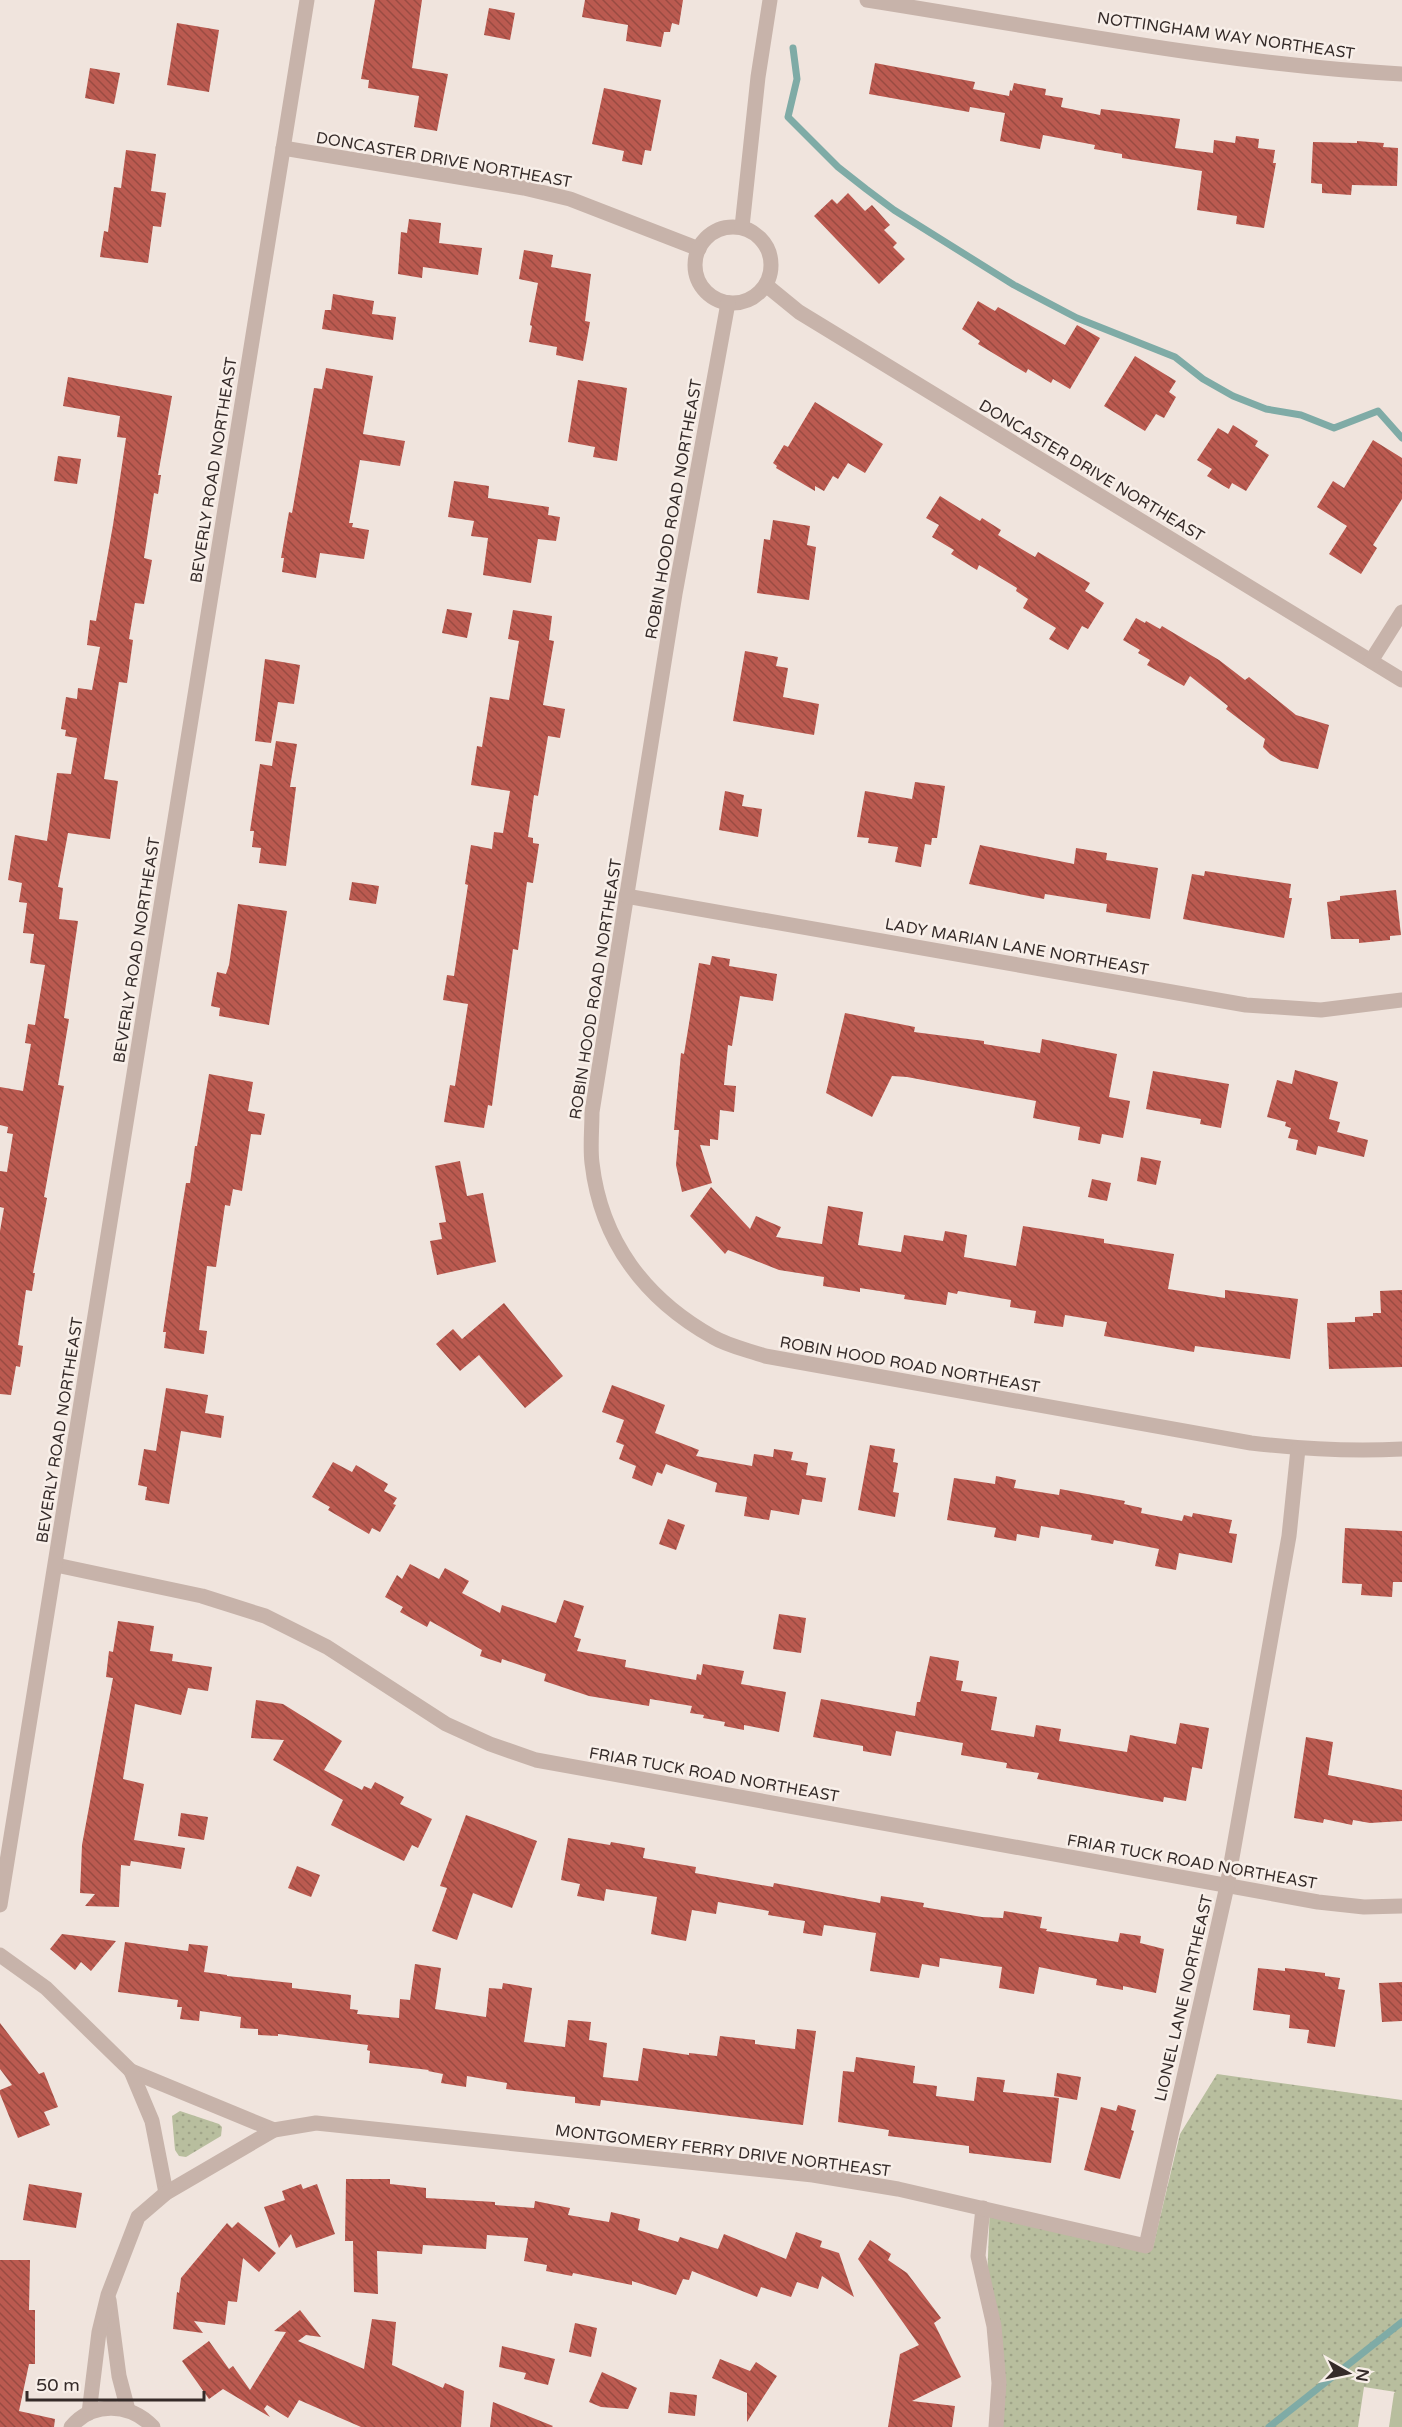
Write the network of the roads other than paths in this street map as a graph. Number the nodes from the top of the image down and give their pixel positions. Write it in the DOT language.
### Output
graph roads {
  1 [pos="307,0"];
  2 [pos="770,0"];
  3 [pos="867,0"];
  4 [pos="1402,74"];
  5 [pos="283,148"];
  6 [pos="742,227"];
  7 [pos="699,249"];
  8 [pos="766,285"];
  9 [pos="728,303"];
  10 [pos="1402,612"];
  11 [pos="1371,661"];
  12 [pos="1402,680"];
  13 [pos="626,896"];
  14 [pos="1402,1000"];
  15 [pos="1298,1449"];
  16 [pos="1402,1449"];
  17 [pos="56,1565"];
  18 [pos="1227,1886"];
  19 [pos="0,1905"];
  20 [pos="1402,1906"];
  21 [pos="0,1955"];
  22 [pos="131,2071"];
  23 [pos="274,2130"];
  24 [pos="166,2193"];
  25 [pos="983,2208"];
  26 [pos="108,2295"];
  27 [pos="128,2410"];
  28 [pos="89,2413"];
  29 [pos="71,2427"];
  30 [pos="153,2427"];
  31 [pos="996,2427"];
  1 -- 5 [label="street, BEVERLY ROAD NORTHEAST"];
  2 -- 6 [label="street"];
  3 -- 4 [label="street, NOTTINGHAM WAY NORTHEAST"];
  5 -- 7 [label="street, DONCASTER DRIVE NORTHEAST"];
  5 -- 17 [label="street, BEVERLY ROAD NORTHEAST"];
  6 -- 7 [label="street"];
  6 -- 8 [label="street"];
  7 -- 9 [label="street"];
  8 -- 9 [label="street"];
  8 -- 11 [label="street, DONCASTER DRIVE NORTHEAST"];
  9 -- 13 [label="street, ROBIN HOOD ROAD NORTHEAST"];
  10 -- 11 [label="street"];
  11 -- 12 [label="street, DONCASTER DRIVE NORTHEAST"];
  13 -- 14 [label="street, LADY MARIAN LANE NORTHEAST"];
  13 -- 15 [label="street, ROBIN HOOD ROAD NORTHEAST"];
  15 -- 16 [label="street, ROBIN HOOD ROAD NORTHEAST"];
  15 -- 18 [label="street, LIONEL LANE NORTHEAST"];
  17 -- 18 [label="street, FRIAR TUCK ROAD NORTHEAST"];
  17 -- 19 [label="street, BEVERLY ROAD NORTHEAST"];
  18 -- 20 [label="street, FRIAR TUCK ROAD NORTHEAST"];
  18 -- 25 [label="street, LIONEL LANE NORTHEAST"];
  21 -- 22 [label="street"];
  22 -- 23 [label="street"];
  22 -- 24 [label="street"];
  23 -- 24 [label="street, MONTGOMERY FERRY DRIVE NORTHEAST"];
  23 -- 25 [label="street, MONTGOMERY FERRY DRIVE NORTHEAST"];
  24 -- 26 [label="street"];
  25 -- 31 [label="street"];
  26 -- 27 [label="street"];
  26 -- 28 [label="street"];
  27 -- 28 [label="street"];
  27 -- 30 [label="street"];
  28 -- 29 [label="street"];
}
